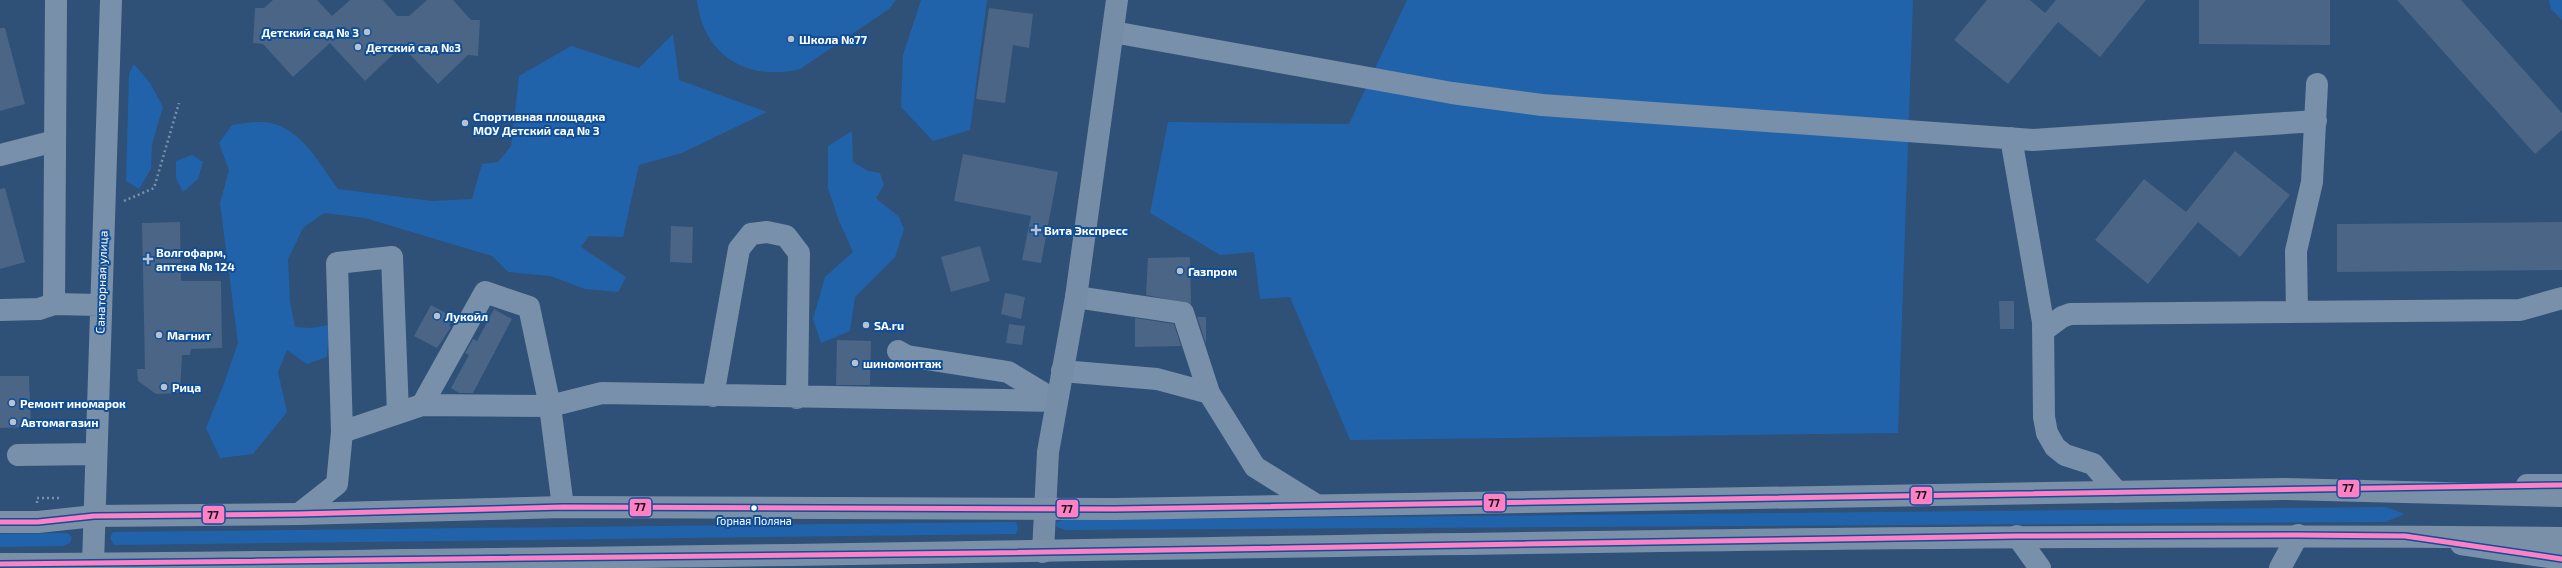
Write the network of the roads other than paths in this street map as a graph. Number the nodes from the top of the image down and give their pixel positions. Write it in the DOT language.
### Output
graph roads {
  1 [pos="56,0"];
  2 [pos="111,0"];
  3 [pos="1117,0"];
  4 [pos="1113,32"];
  5 [pos="2317,84"];
  6 [pos="2316,121"];
  7 [pos="2011,138"];
  8 [pos="55,141"];
  9 [pos="0,155"];
  10 [pos="1076,297"];
  11 [pos="2562,298"];
  12 [pos="54,304"];
  13 [pos="100,305"];
  14 [pos="0,310"];
  15 [pos="2296,312"];
  16 [pos="2043,331"];
  17 [pos="898,352"];
  18 [pos="1062,371"];
  19 [pos="1209,393"];
  20 [pos="713,396"];
  21 [pos="797,398"];
  22 [pos="1056,401"];
  23 [pos="422,405"];
  24 [pos="550,406"];
  25 [pos="398,413"];
  26 [pos="342,432"];
  27 [pos="96,454"];
  28 [pos="18,455"];
  29 [pos="2562,485"];
  30 [pos="2284,489"];
  31 [pos="2117,492"];
  32 [pos="2562,496"];
  33 [pos="1315,504"];
  34 [pos="563,507"];
  35 [pos="1044,507"];
  36 [pos="299,514"];
  37 [pos="94,516"];
  38 [pos="0,522"];
  39 [pos="2298,535"];
  40 [pos="2017,536"];
  41 [pos="2405,536"];
  42 [pos="2562,538"];
  43 [pos="1043,552"];
  44 [pos="2562,559"];
  45 [pos="736,562"];
  46 [pos="0,564"];
  47 [pos="93,564"];
  48 [pos="402,564"];
  49 [pos="2040,568"];
  50 [pos="2280,568"];
  1 -- 8 [label="street"];
  2 -- 13 [label="street, Санаторная улица"];
  3 -- 4 [label="main road"];
  4 -- 7 [label="street"];
  4 -- 10 [label="main road"];
  5 -- 6 [label="street"];
  6 -- 7 [label="street"];
  6 -- 15 [label="street"];
  7 -- 16 [label="street"];
  8 -- 9 [label="street"];
  8 -- 12 [label="street"];
  10 -- 18 [label="main road"];
  10 -- 19 [label="street"];
  11 -- 15 [label="street"];
  12 -- 13 [label="street"];
  12 -- 14 [label="street"];
  13 -- 27 [label="street, Санаторная улица"];
  15 -- 16 [label="street"];
  16 -- 31 [label="street"];
  17 -- 22 [label="street"];
  18 -- 19 [label="street"];
  18 -- 22 [label="main road"];
  19 -- 33 [label="street"];
  20 -- 21 [label="street"];
  20 -- 21 [label="street"];
  20 -- 24 [label="street"];
  21 -- 22 [label="street"];
  22 -- 35 [label="main road"];
  23 -- 24 [label="street"];
  23 -- 24 [label="street"];
  23 -- 25 [label="street"];
  24 -- 34 [label="street"];
  25 -- 26 [label="street"];
  25 -- 26 [label="street"];
  26 -- 36 [label="street"];
  27 -- 28 [label="street"];
  27 -- 37 [label="street, Санаторная улица"];
  29 -- 30 [label="street"];
  30 -- 31 [label="highway"];
  30 -- 32 [label="highway"];
  31 -- 33 [label="highway"];
  33 -- 35 [label="highway"];
  34 -- 35 [label="highway"];
  34 -- 36 [label="highway"];
  35 -- 43 [label="main road"];
  36 -- 37 [label="highway"];
  37 -- 38 [label="highway"];
  37 -- 47 [label="street, Санаторная улица"];
  39 -- 40 [label="highway"];
  39 -- 41 [label="highway"];
  39 -- 50 [label="street"];
  40 -- 43 [label="highway"];
  40 -- 49 [label="street"];
  41 -- 42 [label="highway"];
  41 -- 44 [label="street"];
  43 -- 45 [label="highway"];
  45 -- 48 [label="highway"];
  46 -- 47 [label="highway"];
  47 -- 48 [label="highway"];
}
